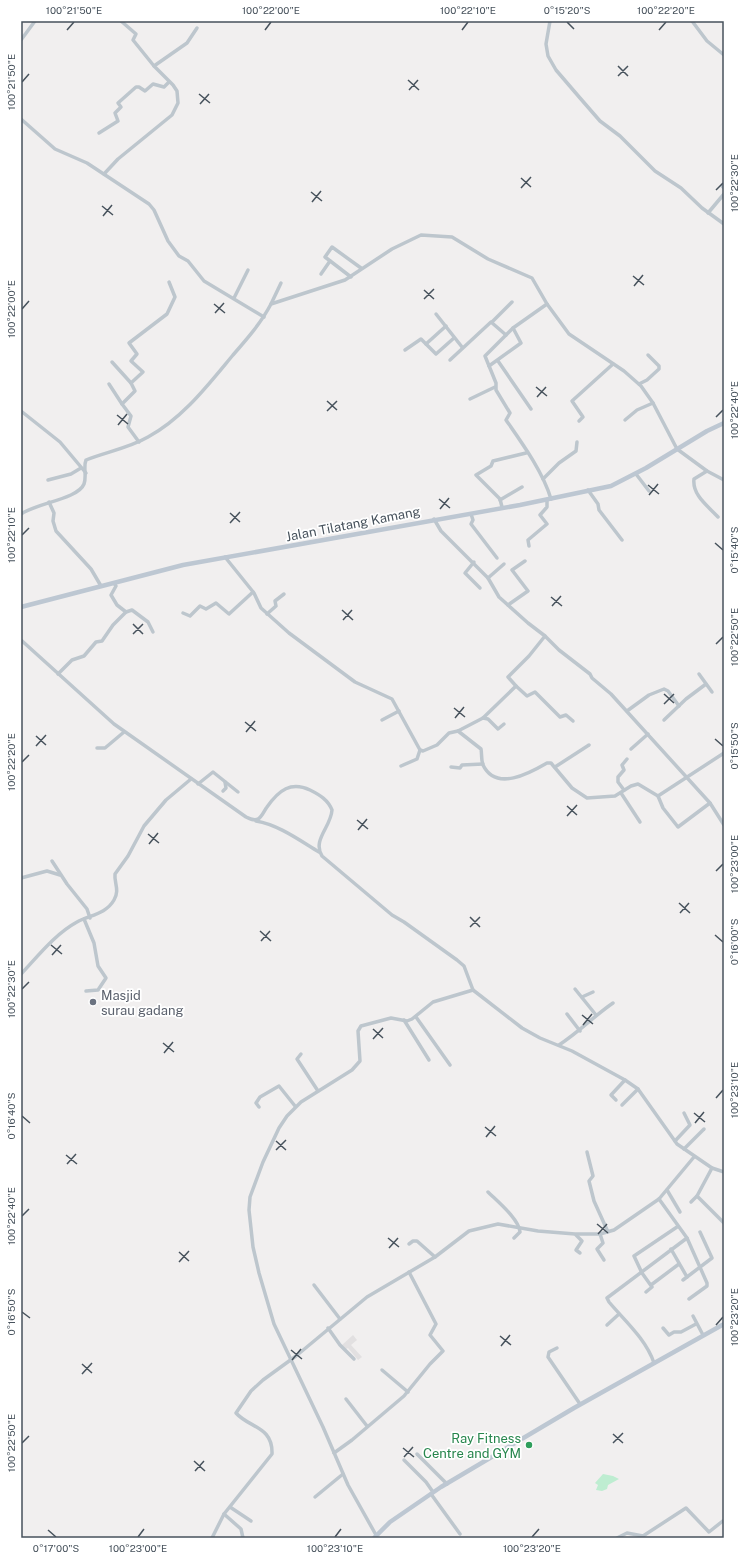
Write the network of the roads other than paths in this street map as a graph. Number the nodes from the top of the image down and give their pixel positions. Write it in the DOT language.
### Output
graph roads {
  1 [pos="35,21"];
  2 [pos="121,21"];
  3 [pos="550,21"];
  4 [pos="692,21"];
  5 [pos="197,28"];
  6 [pos="21,40"];
  7 [pos="724,55"];
  8 [pos="154,66"];
  9 [pos="169,82"];
  10 [pos="21,119"];
  11 [pos="99,133"];
  12 [pos="104,174"];
  13 [pos="724,184"];
  14 [pos="724,188"];
  15 [pos="724,194"];
  16 [pos="708,213"];
  17 [pos="724,224"];
  18 [pos="330,261"];
  19 [pos="361,268"];
  20 [pos="248,270"];
  21 [pos="321,274"];
  22 [pos="351,277"];
  23 [pos="169,282"];
  24 [pos="282,283"];
  25 [pos="234,298"];
  26 [pos="512,302"];
  27 [pos="271,304"];
  28 [pos="547,304"];
  29 [pos="436,314"];
  30 [pos="264,317"];
  31 [pos="492,322"];
  32 [pos="446,326"];
  33 [pos="512,328"];
  34 [pos="506,335"];
  35 [pos="454,338"];
  36 [pos="426,344"];
  37 [pos="462,347"];
  38 [pos="405,350"];
  39 [pos="648,355"];
  40 [pos="450,360"];
  41 [pos="498,361"];
  42 [pos="112,362"];
  43 [pos="613,364"];
  44 [pos="489,366"];
  45 [pos="131,383"];
  46 [pos="109,384"];
  47 [pos="639,384"];
  48 [pos="495,387"];
  49 [pos="470,399"];
  50 [pos="653,403"];
  51 [pos="122,404"];
  52 [pos="531,409"];
  53 [pos="21,411"];
  54 [pos="625,420"];
  55 [pos="579,421"];
  56 [pos="724,423"];
  57 [pos="138,442"];
  58 [pos="577,442"];
  59 [pos="676,450"];
  60 [pos="526,452"];
  61 [pos="81,468"];
  62 [pos="707,471"];
  63 [pos="86,473"];
  64 [pos="636,474"];
  65 [pos="543,479"];
  66 [pos="48,480"];
  67 [pos="724,480"];
  68 [pos="522,488"];
  69 [pos="588,490"];
  70 [pos="649,491"];
  71 [pos="500,500"];
  72 [pos="549,500"];
  73 [pos="49,502"];
  74 [pos="502,507"];
  75 [pos="21,514"];
  76 [pos="471,514"];
  77 [pos="718,516"];
  78 [pos="434,520"];
  79 [pos="622,540"];
  80 [pos="529,546"];
  81 [pos="225,557"];
  82 [pos="497,558"];
  83 [pos="525,561"];
  84 [pos="474,562"];
  85 [pos="504,564"];
  86 [pos="488,578"];
  87 [pos="114,583"];
  88 [pos="101,586"];
  89 [pos="480,588"];
  90 [pos="253,592"];
  91 [pos="284,594"];
  92 [pos="508,605"];
  93 [pos="21,607"];
  94 [pos="126,612"];
  95 [pos="182,613"];
  96 [pos="268,614"];
  97 [pos="153,632"];
  98 [pos="545,636"];
  99 [pos="21,640"];
  100 [pos="58,674"];
  101 [pos="699,674"];
  102 [pos="706,684"];
  103 [pos="516,686"];
  104 [pos="712,692"];
  105 [pos="679,706"];
  106 [pos="399,710"];
  107 [pos="627,711"];
  108 [pos="483,718"];
  109 [pos="382,720"];
  110 [pos="664,720"];
  111 [pos="573,721"];
  112 [pos="504,724"];
  113 [pos="458,731"];
  114 [pos="124,732"];
  115 [pos="648,734"];
  116 [pos="589,745"];
  117 [pos="97,748"];
  118 [pos="631,749"];
  119 [pos="420,750"];
  120 [pos="723,754"];
  121 [pos="627,760"];
  122 [pos="483,764"];
  123 [pos="401,766"];
  124 [pos="451,767"];
  125 [pos="555,767"];
  126 [pos="686,776"];
  127 [pos="190,779"];
  128 [pos="225,782"];
  129 [pos="198,784"];
  130 [pos="223,791"];
  131 [pos="623,791"];
  132 [pos="238,792"];
  133 [pos="658,796"];
  134 [pos="710,803"];
  135 [pos="253,820"];
  136 [pos="640,822"];
  137 [pos="724,825"];
  138 [pos="319,852"];
  139 [pos="52,861"];
  140 [pos="60,875"];
  141 [pos="21,878"];
  142 [pos="90,918"];
  143 [pos="84,919"];
  144 [pos="21,974"];
  145 [pos="575,989"];
  146 [pos="473,990"];
  147 [pos="86,991"];
  148 [pos="593,992"];
  149 [pos="582,997"];
  150 [pos="613,1003"];
  151 [pos="567,1014"];
  152 [pos="596,1015"];
  153 [pos="416,1017"];
  154 [pos="404,1020"];
  155 [pos="580,1031"];
  156 [pos="560,1046"];
  157 [pos="301,1054"];
  158 [pos="430,1060"];
  159 [pos="450,1065"];
  160 [pos="625,1080"];
  161 [pos="638,1089"];
  162 [pos="318,1091"];
  163 [pos="616,1100"];
  164 [pos="622,1105"];
  165 [pos="295,1106"];
  166 [pos="259,1107"];
  167 [pos="684,1113"];
  168 [pos="704,1129"];
  169 [pos="675,1141"];
  170 [pos="684,1150"];
  171 [pos="587,1152"];
  172 [pos="694,1157"];
  173 [pos="712,1168"];
  174 [pos="724,1172"];
  175 [pos="667,1190"];
  176 [pos="488,1192"];
  177 [pos="697,1196"];
  178 [pos="659,1199"];
  179 [pos="691,1202"];
  180 [pos="680,1212"];
  181 [pos="724,1223"];
  182 [pos="518,1226"];
  183 [pos="677,1227"];
  184 [pos="608,1232"];
  185 [pos="700,1232"];
  186 [pos="575,1234"];
  187 [pos="600,1234"];
  188 [pos="514,1238"];
  189 [pos="687,1238"];
  190 [pos="409,1244"];
  191 [pos="671,1249"];
  192 [pos="580,1253"];
  193 [pos="435,1257"];
  194 [pos="604,1260"];
  195 [pos="679,1264"];
  196 [pos="700,1268"];
  197 [pos="409,1272"];
  198 [pos="642,1273"];
  199 [pos="687,1277"];
  200 [pos="683,1280"];
  201 [pos="314,1285"];
  202 [pos="651,1285"];
  203 [pos="646,1292"];
  204 [pos="688,1299"];
  205 [pos="619,1314"];
  206 [pos="692,1316"];
  207 [pos="340,1319"];
  208 [pos="696,1324"];
  209 [pos="724,1324"];
  210 [pos="607,1325"];
  211 [pos="328,1328"];
  212 [pos="663,1328"];
  213 [pos="703,1335"];
  214 [pos="557,1348"];
  215 [pos="354,1359"];
  216 [pos="291,1360"];
  217 [pos="654,1363"];
  218 [pos="382,1370"];
  219 [pos="408,1392"];
  220 [pos="346,1399"];
  221 [pos="580,1404"];
  222 [pos="367,1426"];
  223 [pos="334,1453"];
  224 [pos="417,1454"];
  225 [pos="404,1460"];
  226 [pos="343,1474"];
  227 [pos="447,1484"];
  228 [pos="432,1493"];
  229 [pos="315,1497"];
  230 [pos="230,1507"];
  231 [pos="224,1514"];
  232 [pos="724,1520"];
  233 [pos="251,1521"];
  234 [pos="460,1534"];
  235 [pos="375,1536"];
  236 [pos="212,1538"];
  237 [pos="243,1538"];
  238 [pos="617,1538"];
  1 -- 6 [label="street"];
  2 -- 8 [label="street"];
  3 -- 16 [label="street"];
  4 -- 7 [label="street"];
  5 -- 8 [label="street"];
  8 -- 9 [label="street"];
  9 -- 11 [label="street"];
  9 -- 12 [label="street"];
  10 -- 12 [label="street"];
  12 -- 25 [label="street"];
  13 -- 14 [label="street"];
  15 -- 16 [label="street"];
  16 -- 17 [label="street"];
  18 -- 19 [label="street"];
  18 -- 21 [label="street"];
  18 -- 22 [label="street"];
  19 -- 22 [label="street"];
  19 -- 28 [label="street"];
  20 -- 25 [label="street"];
  22 -- 27 [label="street"];
  23 -- 45 [label="street"];
  24 -- 27 [label="street"];
  25 -- 30 [label="street"];
  26 -- 31 [label="street"];
  27 -- 30 [label="street"];
  28 -- 33 [label="street"];
  28 -- 43 [label="street"];
  29 -- 32 [label="street"];
  30 -- 57 [label="street"];
  31 -- 34 [label="street"];
  31 -- 37 [label="street"];
  32 -- 35 [label="street"];
  32 -- 36 [label="street"];
  33 -- 34 [label="street"];
  33 -- 41 [label="street"];
  34 -- 44 [label="street"];
  35 -- 36 [label="street"];
  35 -- 37 [label="street"];
  36 -- 38 [label="street"];
  37 -- 40 [label="street"];
  39 -- 47 [label="street"];
  41 -- 44 [label="street"];
  41 -- 52 [label="street"];
  42 -- 45 [label="street"];
  43 -- 47 [label="street"];
  43 -- 55 [label="street"];
  44 -- 48 [label="street"];
  45 -- 51 [label="street"];
  46 -- 51 [label="street"];
  47 -- 50 [label="street"];
  48 -- 49 [label="street"];
  48 -- 60 [label="street"];
  50 -- 54 [label="street"];
  50 -- 59 [label="street"];
  51 -- 57 [label="street"];
  53 -- 61 [label="street"];
  56 -- 59 [label="street, Jalan Tilatang Kamang"];
  57 -- 63 [label="street"];
  58 -- 65 [label="street"];
  59 -- 62 [label="street"];
  59 -- 64 [label="street, Jalan Tilatang Kamang"];
  60 -- 65 [label="street"];
  60 -- 71 [label="street"];
  61 -- 63 [label="street"];
  61 -- 66 [label="street"];
  62 -- 67 [label="street"];
  62 -- 77 [label="street"];
  63 -- 73 [label="street"];
  64 -- 69 [label="street, Jalan Tilatang Kamang"];
  64 -- 70 [label="street"];
  65 -- 72 [label="street"];
  68 -- 71 [label="street"];
  69 -- 72 [label="street, Jalan Tilatang Kamang"];
  69 -- 79 [label="street"];
  71 -- 74 [label="street"];
  72 -- 74 [label="street, Jalan Tilatang Kamang"];
  72 -- 80 [label="street"];
  73 -- 75 [label="street"];
  73 -- 88 [label="street"];
  74 -- 76 [label="street, Jalan Tilatang Kamang"];
  76 -- 78 [label="street, Jalan Tilatang Kamang"];
  76 -- 82 [label="street"];
  78 -- 81 [label="street, Jalan Tilatang Kamang"];
  78 -- 84 [label="street"];
  81 -- 87 [label="street, Jalan Tilatang Kamang"];
  81 -- 90 [label="street"];
  83 -- 92 [label="street"];
  84 -- 86 [label="street"];
  84 -- 89 [label="street"];
  85 -- 86 [label="street"];
  86 -- 92 [label="street"];
  87 -- 88 [label="street, Jalan Tilatang Kamang"];
  87 -- 94 [label="street"];
  88 -- 93 [label="street, Jalan Tilatang Kamang"];
  90 -- 95 [label="street"];
  90 -- 96 [label="street"];
  91 -- 96 [label="street"];
  92 -- 98 [label="street"];
  94 -- 97 [label="street"];
  94 -- 100 [label="street"];
  96 -- 106 [label="street"];
  98 -- 103 [label="street"];
  98 -- 107 [label="street"];
  99 -- 100 [label="street"];
  100 -- 114 [label="street"];
  101 -- 102 [label="street"];
  102 -- 104 [label="street"];
  102 -- 105 [label="street"];
  103 -- 108 [label="street"];
  103 -- 111 [label="street"];
  105 -- 107 [label="street"];
  105 -- 110 [label="street"];
  106 -- 109 [label="street"];
  106 -- 119 [label="street"];
  107 -- 115 [label="street"];
  108 -- 112 [label="street"];
  108 -- 113 [label="street"];
  113 -- 119 [label="street"];
  113 -- 122 [label="street"];
  114 -- 117 [label="street"];
  114 -- 127 [label="street"];
  115 -- 118 [label="street"];
  115 -- 126 [label="street"];
  116 -- 125 [label="street"];
  119 -- 123 [label="street"];
  120 -- 126 [label="street"];
  121 -- 131 [label="street"];
  122 -- 124 [label="street"];
  122 -- 125 [label="street"];
  125 -- 131 [label="street"];
  126 -- 133 [label="street"];
  126 -- 134 [label="street"];
  127 -- 129 [label="street"];
  127 -- 142 [label="street"];
  128 -- 129 [label="street"];
  128 -- 130 [label="street"];
  128 -- 132 [label="street"];
  129 -- 135 [label="street"];
  131 -- 133 [label="street"];
  131 -- 136 [label="street"];
  133 -- 134 [label="street"];
  134 -- 137 [label="street"];
  135 -- 138 [label="street"];
  135 -- 138 [label="street"];
  138 -- 146 [label="street"];
  139 -- 140 [label="street"];
  140 -- 141 [label="street"];
  140 -- 142 [label="street"];
  142 -- 143 [label="street"];
  143 -- 144 [label="street"];
  143 -- 147 [label="street"];
  145 -- 149 [label="street"];
  146 -- 153 [label="street"];
  146 -- 156 [label="street"];
  148 -- 149 [label="street"];
  149 -- 152 [label="street"];
  150 -- 152 [label="street"];
  151 -- 155 [label="street"];
  152 -- 155 [label="street"];
  153 -- 154 [label="street"];
  153 -- 159 [label="street"];
  154 -- 158 [label="street"];
  154 -- 162 [label="street"];
  155 -- 156 [label="street"];
  156 -- 160 [label="street"];
  157 -- 162 [label="street"];
  160 -- 161 [label="street"];
  160 -- 163 [label="street"];
  161 -- 164 [label="street"];
  161 -- 169 [label="street"];
  162 -- 165 [label="street"];
  165 -- 166 [label="street"];
  165 -- 216 [label="street"];
  167 -- 169 [label="street"];
  168 -- 170 [label="street"];
  169 -- 170 [label="street"];
  170 -- 172 [label="street"];
  171 -- 184 [label="street"];
  172 -- 173 [label="street"];
  172 -- 175 [label="street"];
  173 -- 174 [label="street"];
  173 -- 177 [label="street"];
  175 -- 178 [label="street"];
  175 -- 180 [label="street"];
  176 -- 182 [label="street"];
  177 -- 179 [label="street"];
  177 -- 181 [label="street"];
  178 -- 183 [label="street"];
  178 -- 184 [label="street"];
  182 -- 186 [label="street"];
  182 -- 188 [label="street"];
  182 -- 193 [label="street"];
  183 -- 189 [label="street"];
  183 -- 198 [label="street"];
  184 -- 187 [label="street"];
  185 -- 196 [label="street"];
  186 -- 187 [label="street"];
  186 -- 192 [label="street"];
  187 -- 194 [label="street"];
  189 -- 191 [label="street"];
  189 -- 196 [label="street"];
  190 -- 193 [label="street"];
  191 -- 195 [label="street"];
  191 -- 198 [label="street"];
  193 -- 197 [label="street"];
  195 -- 199 [label="street"];
  195 -- 202 [label="street"];
  196 -- 199 [label="street"];
  196 -- 204 [label="street"];
  197 -- 207 [label="street"];
  197 -- 219 [label="street"];
  198 -- 202 [label="street"];
  198 -- 205 [label="street"];
  199 -- 200 [label="street"];
  201 -- 207 [label="street"];
  202 -- 203 [label="street"];
  205 -- 210 [label="street"];
  205 -- 217 [label="street"];
  206 -- 208 [label="street"];
  207 -- 211 [label="street"];
  208 -- 212 [label="street"];
  208 -- 213 [label="street"];
  209 -- 213 [label="street"];
  211 -- 215 [label="street"];
  211 -- 216 [label="street"];
  213 -- 217 [label="street"];
  214 -- 221 [label="street"];
  216 -- 223 [label="street"];
  216 -- 230 [label="street"];
  217 -- 221 [label="street"];
  218 -- 219 [label="street"];
  219 -- 222 [label="street"];
  220 -- 222 [label="street"];
  221 -- 227 [label="street"];
  222 -- 223 [label="street"];
  223 -- 226 [label="street"];
  224 -- 227 [label="street"];
  225 -- 228 [label="street"];
  226 -- 229 [label="street"];
  226 -- 235 [label="street"];
  227 -- 228 [label="street"];
  228 -- 234 [label="street"];
  228 -- 235 [label="street"];
  230 -- 231 [label="street"];
  230 -- 233 [label="street"];
  231 -- 236 [label="street"];
  231 -- 237 [label="street"];
  232 -- 238 [label="street"];
}
